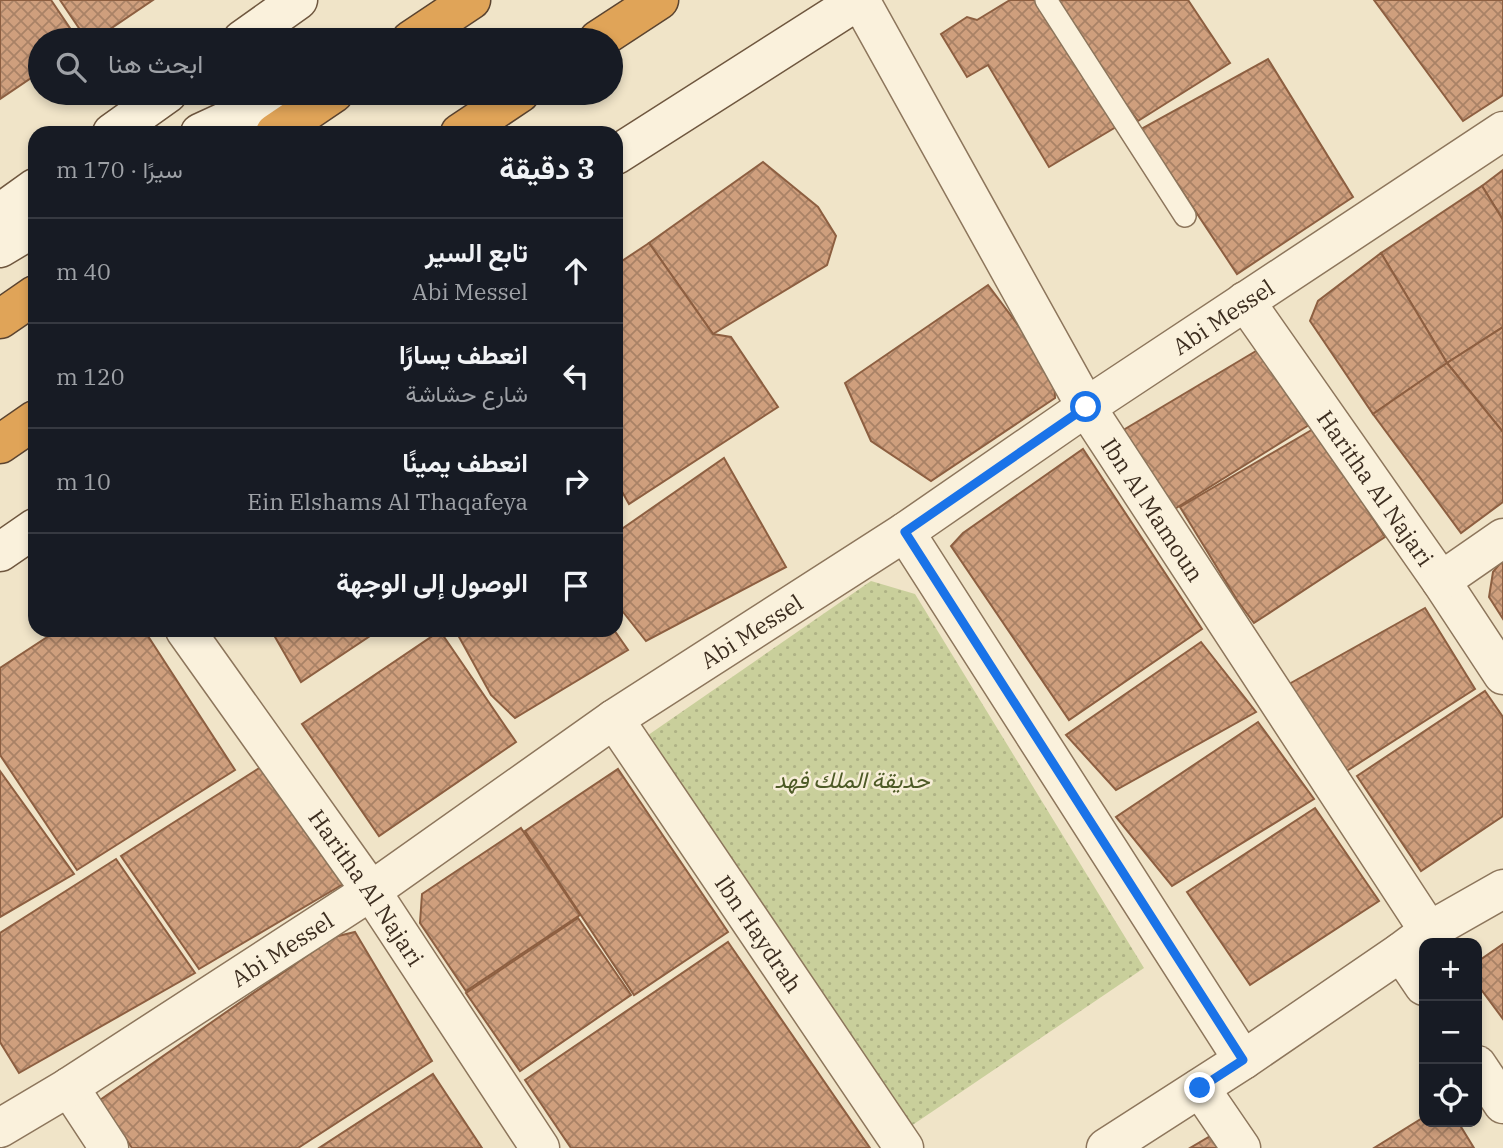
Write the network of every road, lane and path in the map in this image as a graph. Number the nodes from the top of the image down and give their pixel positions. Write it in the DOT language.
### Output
graph roads {
  1 [pos="298,0"];
  2 [pos="471,0"];
  3 [pos="659,0"];
  4 [pos="860,0"];
  5 [pos="1046,0"];
  6 [pos="259,28"];
  7 [pos="426,28"];
  8 [pos="618,28"];
  9 [pos="151,105"];
  10 [pos="261,105"];
  11 [pos="316,105"];
  12 [pos="502,105"];
  13 [pos="523,105"];
  14 [pos="122,126"];
  15 [pos="215,126"];
  16 [pos="285,126"];
  17 [pos="470,126"];
  18 [pos="498,126"];
  19 [pos="1503,131"];
  20 [pos="623,152"];
  21 [pos="28,193"];
  22 [pos="0,213"];
  23 [pos="1185,216"];
  24 [pos="28,231"];
  25 [pos="0,248"];
  26 [pos="28,300"];
  27 [pos="1245,301"];
  28 [pos="0,319"];
  29 [pos="1086,407"];
  30 [pos="28,425"];
  31 [pos="0,444"];
  32 [pos="905,532"];
  33 [pos="28,533"];
  34 [pos="1503,538"];
  35 [pos="0,552"];
  36 [pos="1441,581"];
  37 [pos="190,637"];
  38 [pos="1503,675"];
  39 [pos="614,719"];
  40 [pos="1503,889"];
  41 [pos="371,891"];
  42 [pos="1415,942"];
  43 [pos="1419,962"];
  44 [pos="1243,1060"];
  45 [pos="1482,1072"];
  46 [pos="69,1087"];
  47 [pos="1200,1088"];
  48 [pos="1503,1104"];
  49 [pos="0,1128"];
  50 [pos="109,1148"];
  51 [pos="540,1148"];
  52 [pos="904,1148"];
  53 [pos="1106,1148"];
  54 [pos="1241,1148"];
  1 -- 6 [label="street"];
  2 -- 7 [label="highway"];
  3 -- 8 [label="highway"];
  4 -- 20 [label="street"];
  4 -- 29 [label="street, Ibn Al Mamoun"];
  5 -- 23 [label="lane"];
  9 -- 14 [label="street"];
  10 -- 15 [label="street"];
  11 -- 16 [label="highway"];
  12 -- 17 [label="highway"];
  13 -- 18 [label="highway"];
  19 -- 27 [label="street, Abi Messel"];
  21 -- 22 [label="street"];
  24 -- 25 [label="street"];
  26 -- 28 [label="highway"];
  27 -- 29 [label="street, Abi Messel"];
  27 -- 36 [label="street, Haritha Al Najari"];
  29 -- 32 [label="street, Abi Messel"];
  29 -- 42 [label="street, Ibn Al Mamoun"];
  30 -- 31 [label="highway"];
  32 -- 39 [label="street, Abi Messel"];
  32 -- 44 [label="street"];
  33 -- 35 [label="street"];
  34 -- 36 [label="street"];
  36 -- 38 [label="street, Haritha Al Najari"];
  37 -- 41 [label="street, Haritha Al Najari"];
  39 -- 41 [label="street, Abi Messel"];
  39 -- 52 [label="street, Ibn Haydrah"];
  40 -- 42 [label="street"];
  41 -- 46 [label="street, Abi Messel"];
  41 -- 51 [label="street, Haritha Al Najari"];
  42 -- 43 [label="street, Ibn Al Mamoun"];
  42 -- 44 [label="street"];
  44 -- 47 [label="street"];
  45 -- 48 [label="street"];
  46 -- 49 [label="street, Abi Messel"];
  46 -- 50 [label="street"];
  47 -- 53 [label="street"];
  47 -- 54 [label="street"];
}
